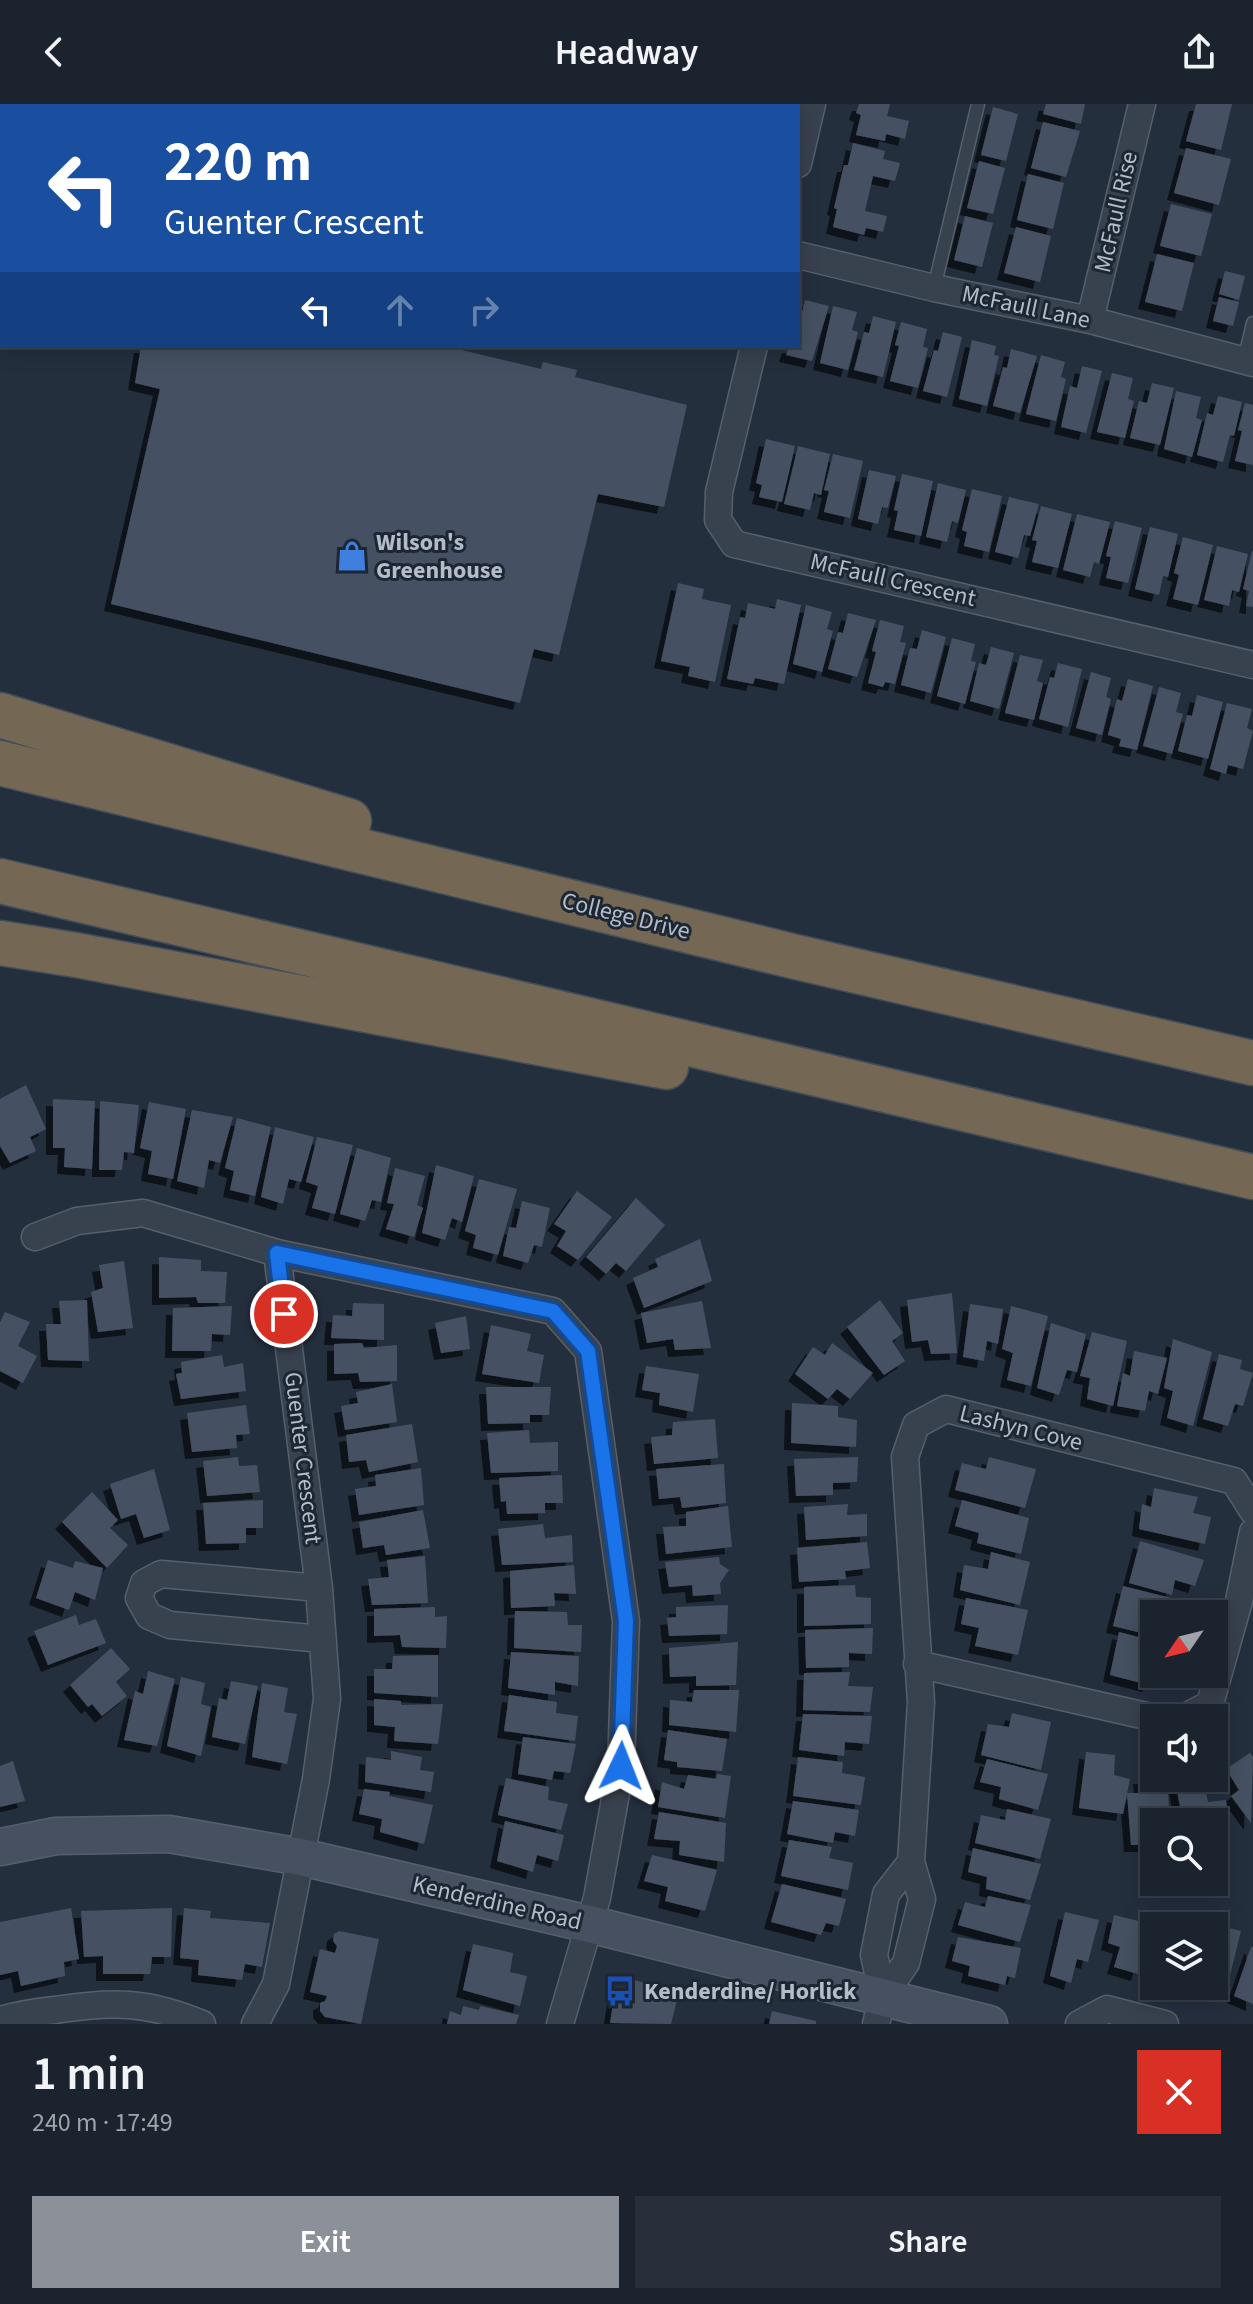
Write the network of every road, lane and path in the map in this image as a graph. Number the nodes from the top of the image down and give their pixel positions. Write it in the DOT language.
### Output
graph roads {
  1 [pos="812,104"];
  2 [pos="978,104"];
  3 [pos="1142,104"];
  4 [pos="800,155"];
  5 [pos="800,255"];
  6 [pos="934,288"];
  7 [pos="1090,320"];
  8 [pos="1253,323"];
  9 [pos="754,348"];
  10 [pos="1248,362"];
  11 [pos="1253,665"];
  12 [pos="0,715"];
  13 [pos="0,763"];
  14 [pos="0,881"];
  15 [pos="0,943"];
  16 [pos="796,957"];
  17 [pos="1253,1063"];
  18 [pos="1253,1178"];
  19 [pos="35,1237"];
  20 [pos="277,1253"];
  21 [pos="1253,1511"];
  22 [pos="1253,1532"];
  23 [pos="319,1588"];
  24 [pos="322,1639"];
  25 [pos="917,1664"];
  26 [pos="1210,1704"];
  27 [pos="1140,1715"];
  28 [pos="0,1847"];
  29 [pos="301,1857"];
  30 [pos="911,1862"];
  31 [pos="589,1924"];
  32 [pos="880,2010"];
  33 [pos="0,2020"];
  34 [pos="202,2024"];
  35 [pos="255,2024"];
  36 [pos="560,2024"];
  37 [pos="989,2024"];
  38 [pos="1079,2024"];
  39 [pos="1165,2024"];
  1 -- 4 [label="street"];
  2 -- 6 [label="lane"];
  3 -- 7 [label="street, McFaull Rise"];
  5 -- 6 [label="street, McFaull Lane"];
  6 -- 7 [label="street, McFaull Lane"];
  7 -- 10 [label="street, McFaull Lane"];
  8 -- 10 [label="lane"];
  9 -- 11 [label="street, McFaull Crescent"];
  12 -- 16 [label="highway"];
  13 -- 16 [label="highway, College Drive"];
  14 -- 18 [label="highway"];
  15 -- 18 [label="highway"];
  16 -- 17 [label="highway, College Drive"];
  19 -- 20 [label="street"];
  20 -- 23 [label="street, Guenter Crescent"];
  20 -- 31 [label="street"];
  21 -- 25 [label="street, Lashyn Cove"];
  22 -- 26 [label="street"];
  23 -- 24 [label="street, Guenter Crescent"];
  23 -- 24 [label="street"];
  24 -- 29 [label="street, Guenter Crescent"];
  25 -- 27 [label="street"];
  25 -- 30 [label="street, Lashyn Cove"];
  28 -- 29 [label="street, Kenderdine Road"];
  29 -- 31 [label="street, Kenderdine Road"];
  29 -- 35 [label="street, Guenter Crescent"];
  30 -- 32 [label="street"];
  30 -- 32 [label="street, Lashyn Cove"];
  31 -- 32 [label="street, Kenderdine Road"];
  31 -- 36 [label="street"];
  32 -- 37 [label="street, Kenderdine Road"];
  33 -- 34 [label="street"];
  38 -- 39 [label="street"];
}
